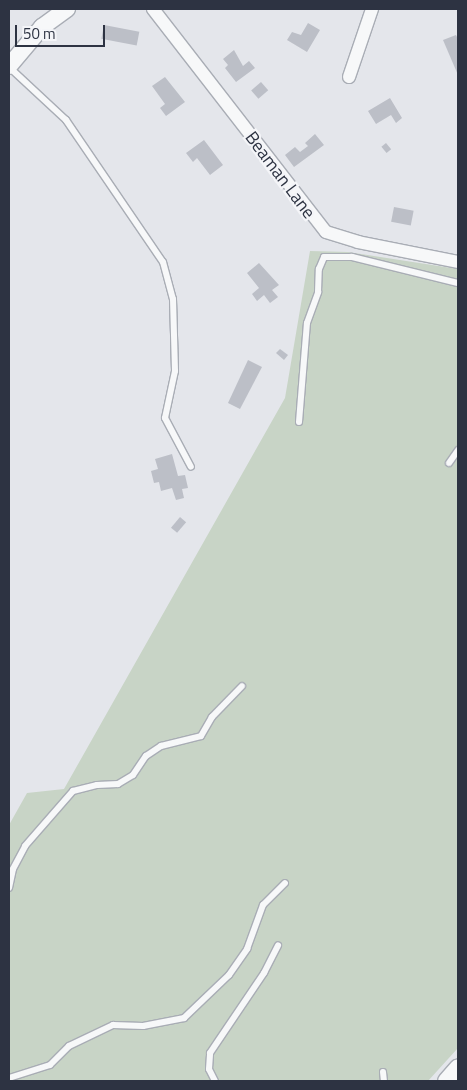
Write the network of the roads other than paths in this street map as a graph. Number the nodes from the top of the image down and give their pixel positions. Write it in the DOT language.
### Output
graph roads {
  1 [pos="67,9"];
  2 [pos="153,9"];
  3 [pos="372,9"];
  4 [pos="9,66"];
  5 [pos="349,77"];
  6 [pos="458,262"];
  7 [pos="458,283"];
  8 [pos="299,422"];
  9 [pos="458,450"];
  10 [pos="449,463"];
  11 [pos="191,466"];
  12 [pos="242,686"];
  13 [pos="285,883"];
  14 [pos="9,888"];
  15 [pos="278,945"];
  16 [pos="458,1067"];
  17 [pos="383,1072"];
  18 [pos="9,1078"];
  19 [pos="215,1081"];
  20 [pos="384,1081"];
  21 [pos="446,1081"];
  1 -- 4 [label="street"];
  2 -- 6 [label="street, Beaman Lane"];
  3 -- 5 [label="street"];
  4 -- 11 [label="lane"];
  7 -- 8 [label="lane"];
  9 -- 10 [label="lane"];
  12 -- 14 [label="lane"];
  13 -- 18 [label="lane"];
  15 -- 19 [label="lane"];
  16 -- 21 [label="street"];
  17 -- 20 [label="lane"];
}
